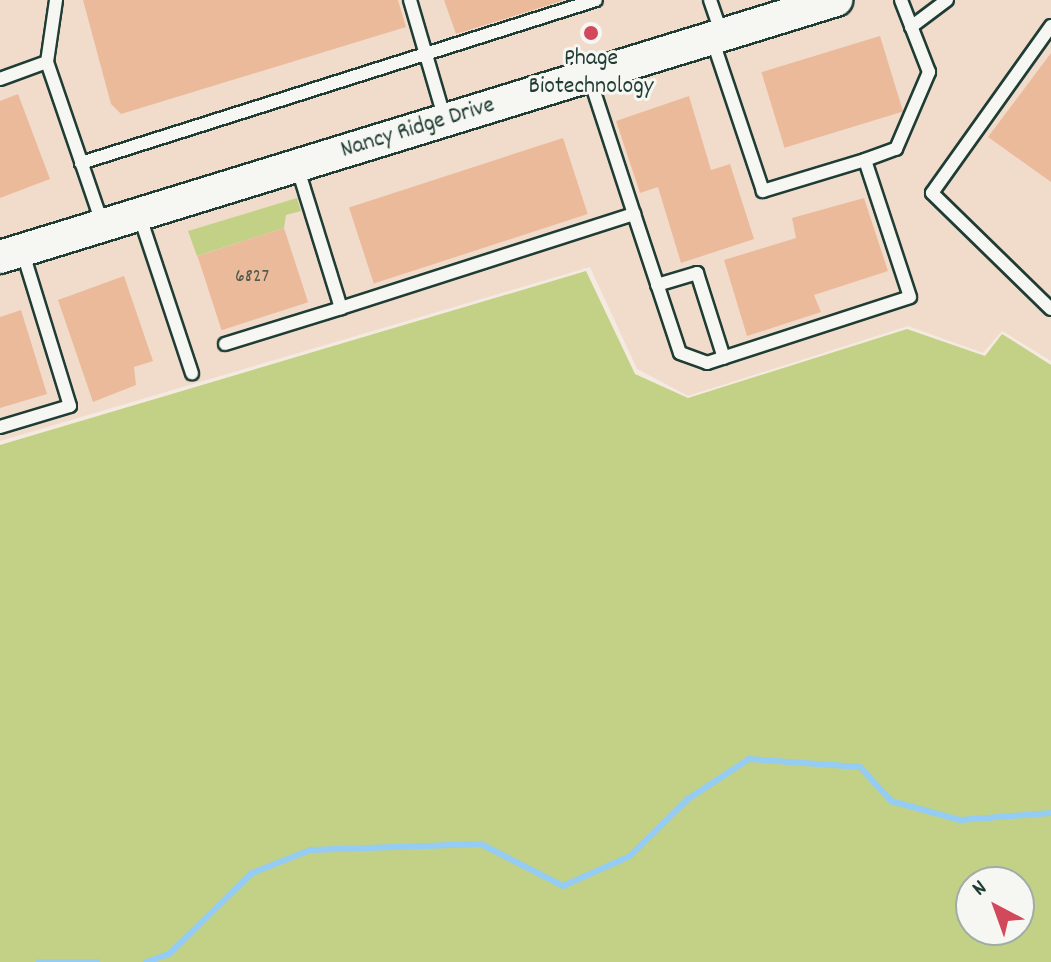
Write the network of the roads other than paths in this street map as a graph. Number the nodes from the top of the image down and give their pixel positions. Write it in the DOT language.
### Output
graph roads {
  1 [pos="56,0"];
  2 [pos="410,0"];
  3 [pos="596,0"];
  4 [pos="710,0"];
  5 [pos="836,0"];
  6 [pos="901,0"];
  7 [pos="947,0"];
  8 [pos="1051,26"];
  9 [pos="911,27"];
  10 [pos="716,37"];
  11 [pos="425,53"];
  12 [pos="47,62"];
  13 [pos="589,76"];
  14 [pos="0,79"];
  15 [pos="445,120"];
  16 [pos="865,160"];
  17 [pos="81,163"];
  18 [pos="297,166"];
  19 [pos="139,214"];
  20 [pos="634,214"];
  21 [pos="103,226"];
  22 [pos="11,254"];
  23 [pos="657,285"];
  24 [pos="341,308"];
  25 [pos="1051,309"];
  26 [pos="225,344"];
  27 [pos="724,358"];
  28 [pos="192,373"];
  29 [pos="0,427"];
  1 -- 12 [label="lane"];
  2 -- 11 [label="lane"];
  3 -- 11 [label="lane"];
  4 -- 10 [label="lane"];
  5 -- 10 [label="street, Nancy Ridge Drive"];
  6 -- 9 [label="lane"];
  7 -- 9 [label="lane"];
  8 -- 25 [label="lane"];
  9 -- 16 [label="lane"];
  10 -- 13 [label="street, Nancy Ridge Drive"];
  10 -- 16 [label="lane"];
  11 -- 15 [label="lane"];
  11 -- 17 [label="lane"];
  12 -- 14 [label="lane"];
  12 -- 17 [label="lane"];
  13 -- 15 [label="street, Nancy Ridge Drive"];
  13 -- 20 [label="lane"];
  15 -- 18 [label="street, Nancy Ridge Drive"];
  16 -- 27 [label="lane"];
  17 -- 21 [label="lane"];
  18 -- 19 [label="street, Nancy Ridge Drive"];
  18 -- 24 [label="lane"];
  19 -- 21 [label="street, Nancy Ridge Drive"];
  19 -- 28 [label="lane"];
  20 -- 23 [label="lane"];
  20 -- 24 [label="lane"];
  21 -- 22 [label="street, Nancy Ridge Drive"];
  22 -- 29 [label="lane"];
  23 -- 27 [label="lane"];
  23 -- 27 [label="lane"];
  24 -- 26 [label="lane"];
}
